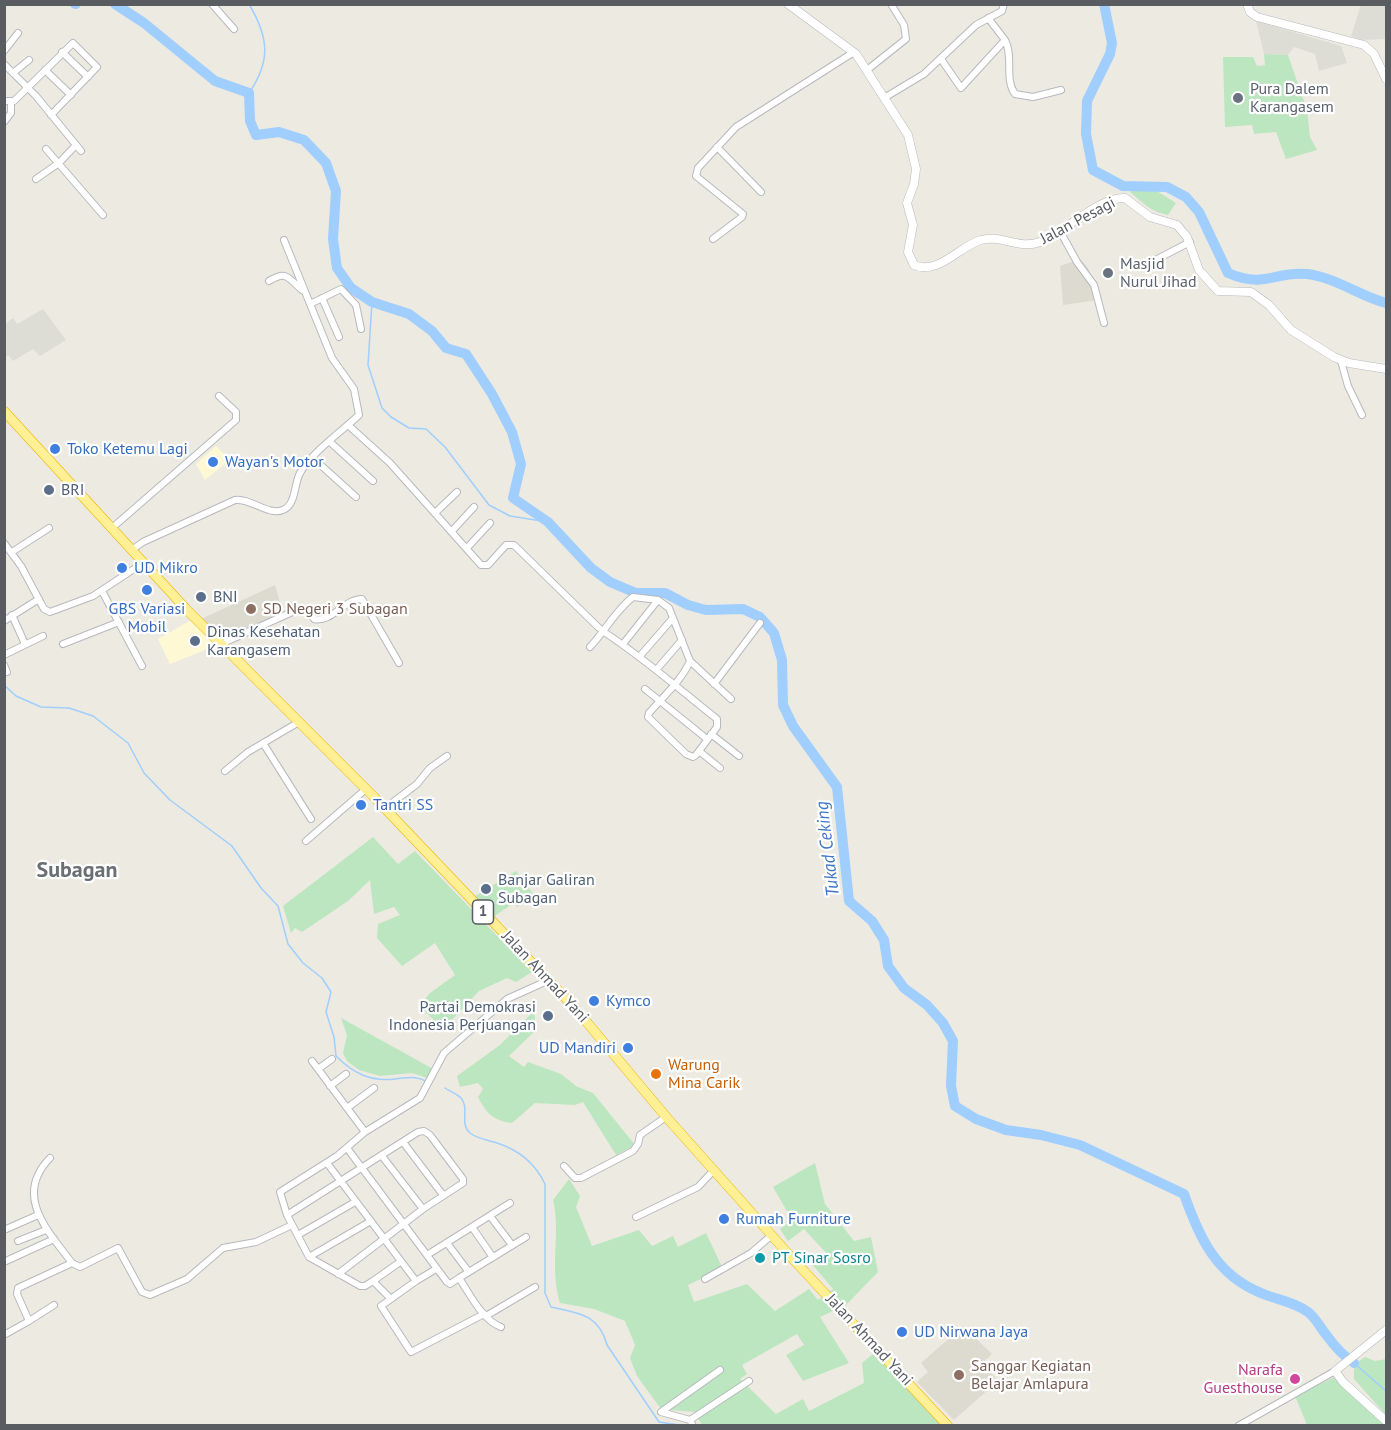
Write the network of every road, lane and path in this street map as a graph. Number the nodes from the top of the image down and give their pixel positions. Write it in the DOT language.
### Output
graph roads {
  1 [pos="212,4"];
  2 [pos="788,4"];
  3 [pos="803,4"];
  4 [pos="891,4"];
  5 [pos="1004,4"];
  6 [pos="1247,4"];
  7 [pos="795,11"];
  8 [pos="988,18"];
  9 [pos="234,29"];
  10 [pos="18,33"];
  11 [pos="1005,40"];
  12 [pos="4,51"];
  13 [pos="62,52"];
  14 [pos="854,52"];
  15 [pos="941,59"];
  16 [pos="29,60"];
  17 [pos="4,64"];
  18 [pos="45,70"];
  19 [pos="867,70"];
  20 [pos="13,73"];
  21 [pos="88,77"];
  22 [pos="1386,79"];
  23 [pos="28,87"];
  24 [pos="1061,90"];
  25 [pos="71,95"];
  26 [pos="884,98"];
  27 [pos="8,102"];
  28 [pos="51,115"];
  29 [pos="4,122"];
  30 [pos="76,145"];
  31 [pos="717,147"];
  32 [pos="46,149"];
  33 [pos="81,151"];
  34 [pos="59,162"];
  35 [pos="36,179"];
  36 [pos="761,192"];
  37 [pos="103,215"];
  38 [pos="1060,231"];
  39 [pos="713,239"];
  40 [pos="284,240"];
  41 [pos="1190,243"];
  42 [pos="1142,267"];
  43 [pos="269,280"];
  44 [pos="305,292"];
  45 [pos="322,298"];
  46 [pos="310,304"];
  47 [pos="1104,323"];
  48 [pos="361,329"];
  49 [pos="339,337"];
  50 [pos="1341,361"];
  51 [pos="1386,369"];
  52 [pos="219,396"];
  53 [pos="5,414"];
  54 [pos="1362,415"];
  55 [pos="348,425"];
  56 [pos="330,442"];
  57 [pos="314,459"];
  58 [pos="373,481"];
  59 [pos="457,492"];
  60 [pos="356,497"];
  61 [pos="474,507"];
  62 [pos="435,513"];
  63 [pos="490,523"];
  64 [pos="48,528"];
  65 [pos="112,528"];
  66 [pos="452,531"];
  67 [pos="4,543"];
  68 [pos="467,548"];
  69 [pos="133,549"];
  70 [pos="12,552"];
  71 [pos="143,563"];
  72 [pos="102,591"];
  73 [pos="39,599"];
  74 [pos="658,600"];
  75 [pos="12,615"];
  76 [pos="673,618"];
  77 [pos="4,621"];
  78 [pos="118,622"];
  79 [pos="760,623"];
  80 [pos="604,632"];
  81 [pos="43,636"];
  82 [pos="682,640"];
  83 [pos="25,644"];
  84 [pos="63,644"];
  85 [pos="221,644"];
  86 [pos="623,644"];
  87 [pos="590,647"];
  88 [pos="4,656"];
  89 [pos="640,656"];
  90 [pos="690,661"];
  91 [pos="399,663"];
  92 [pos="4,665"];
  93 [pos="142,666"];
  94 [pos="657,669"];
  95 [pos="7,672"];
  96 [pos="674,683"];
  97 [pos="714,684"];
  98 [pos="645,689"];
  99 [pos="731,699"];
  100 [pos="660,701"];
  101 [pos="299,722"];
  102 [pos="709,736"];
  103 [pos="263,743"];
  104 [pos="699,751"];
  105 [pos="447,756"];
  106 [pos="739,756"];
  107 [pos="720,768"];
  108 [pos="225,771"];
  109 [pos="366,789"];
  110 [pos="384,809"];
  111 [pos="310,819"];
  112 [pos="306,841"];
  113 [pos="547,981"];
  114 [pos="332,1059"];
  115 [pos="312,1061"];
  116 [pos="318,1069"];
  117 [pos="346,1074"];
  118 [pos="330,1086"];
  119 [pos="374,1088"];
  120 [pos="347,1108"];
  121 [pos="666,1117"];
  122 [pos="365,1132"];
  123 [pos="403,1142"];
  124 [pos="347,1148"];
  125 [pos="382,1156"];
  126 [pos="50,1158"];
  127 [pos="327,1163"];
  128 [pos="564,1166"];
  129 [pos="362,1169"];
  130 [pos="714,1170"];
  131 [pos="340,1182"];
  132 [pos="443,1196"];
  133 [pos="355,1202"];
  134 [pos="510,1203"];
  135 [pos="423,1209"];
  136 [pos="38,1215"];
  137 [pos="287,1215"];
  138 [pos="490,1216"];
  139 [pos="636,1217"];
  140 [pos="371,1221"];
  141 [pos="292,1225"];
  142 [pos="405,1225"];
  143 [pos="472,1227"];
  144 [pos="4,1230"];
  145 [pos="46,1230"];
  146 [pos="298,1235"];
  147 [pos="772,1235"];
  148 [pos="526,1238"];
  149 [pos="54,1239"];
  150 [pos="18,1241"];
  151 [pos="385,1241"];
  152 [pos="447,1243"];
  153 [pos="512,1245"];
  154 [pos="427,1255"];
  155 [pos="492,1256"];
  156 [pos="309,1257"];
  157 [pos="6,1261"];
  158 [pos="400,1262"];
  159 [pos="72,1263"];
  160 [pos="436,1269"];
  161 [pos="468,1271"];
  162 [pos="338,1274"];
  163 [pos="459,1278"];
  164 [pos="705,1278"];
  165 [pos="373,1281"];
  166 [pos="416,1281"];
  167 [pos="535,1287"];
  168 [pos="390,1298"];
  169 [pos="54,1305"];
  170 [pos="485,1315"];
  171 [pos="29,1321"];
  172 [pos="501,1327"];
  173 [pos="1386,1330"];
  174 [pos="4,1335"];
  175 [pos="720,1370"];
  176 [pos="1335,1371"];
  177 [pos="749,1380"];
  178 [pos="1386,1421"];
  179 [pos="691,1423"];
  180 [pos="948,1425"];
  181 [pos="1238,1425"];
  1 -- 9 [label="street"];
  2 -- 7 [label="street, Jalan Pesagi"];
  3 -- 7 [label="street"];
  4 -- 19 [label="street"];
  5 -- 8 [label="street"];
  6 -- 22 [label="street"];
  7 -- 14 [label="street, Jalan Pesagi"];
  8 -- 11 [label="street"];
  8 -- 15 [label="street"];
  10 -- 12 [label="street"];
  11 -- 15 [label="street"];
  11 -- 24 [label="street"];
  13 -- 18 [label="street"];
  13 -- 21 [label="street"];
  13 -- 21 [label="street"];
  14 -- 19 [label="street, Jalan Pesagi"];
  14 -- 31 [label="street"];
  15 -- 26 [label="street"];
  16 -- 20 [label="street"];
  17 -- 20 [label="street"];
  18 -- 23 [label="street"];
  18 -- 25 [label="street"];
  19 -- 26 [label="street, Jalan Pesagi"];
  20 -- 23 [label="street"];
  21 -- 25 [label="street"];
  23 -- 27 [label="street"];
  23 -- 28 [label="street"];
  25 -- 28 [label="street"];
  26 -- 38 [label="street, Jalan Pesagi"];
  27 -- 29 [label="street"];
  28 -- 30 [label="street"];
  30 -- 33 [label="street"];
  30 -- 34 [label="street"];
  31 -- 36 [label="street"];
  31 -- 39 [label="street"];
  32 -- 34 [label="street"];
  34 -- 35 [label="street"];
  34 -- 37 [label="street"];
  38 -- 41 [label="street, Jalan Pesagi"];
  38 -- 47 [label="street"];
  40 -- 44 [label="street"];
  41 -- 42 [label="street"];
  41 -- 50 [label="street, Jalan Pesagi"];
  43 -- 44 [label="street"];
  44 -- 46 [label="street"];
  45 -- 46 [label="street"];
  45 -- 48 [label="street"];
  45 -- 49 [label="street"];
  46 -- 55 [label="street"];
  50 -- 51 [label="street, Jalan Pesagi"];
  50 -- 54 [label="street"];
  52 -- 65 [label="street"];
  53 -- 65 [label="highway, Jalan Ahmad Yani / 1"];
  55 -- 56 [label="street"];
  55 -- 62 [label="street"];
  56 -- 57 [label="street"];
  56 -- 58 [label="street"];
  57 -- 60 [label="street"];
  57 -- 69 [label="street"];
  59 -- 62 [label="street"];
  61 -- 66 [label="street"];
  62 -- 66 [label="street"];
  63 -- 68 [label="street"];
  64 -- 70 [label="street"];
  65 -- 69 [label="highway, Jalan Ahmad Yani / 1"];
  66 -- 68 [label="street"];
  67 -- 70 [label="street"];
  68 -- 80 [label="street"];
  69 -- 71 [label="highway, Jalan Ahmad Yani / 1"];
  70 -- 73 [label="street"];
  71 -- 72 [label="street"];
  71 -- 85 [label="highway, Jalan Ahmad Yani / 1"];
  72 -- 73 [label="street"];
  72 -- 78 [label="street"];
  73 -- 75 [label="street"];
  74 -- 76 [label="street"];
  74 -- 80 [label="street"];
  74 -- 86 [label="street"];
  75 -- 77 [label="street"];
  75 -- 83 [label="street"];
  76 -- 82 [label="street"];
  76 -- 89 [label="street"];
  78 -- 84 [label="street"];
  78 -- 93 [label="street"];
  79 -- 97 [label="street"];
  80 -- 86 [label="street"];
  80 -- 87 [label="street"];
  81 -- 83 [label="street"];
  82 -- 90 [label="street"];
  82 -- 94 [label="street"];
  83 -- 88 [label="street"];
  85 -- 91 [label="street"];
  85 -- 101 [label="highway, Jalan Ahmad Yani / 1"];
  86 -- 89 [label="street"];
  89 -- 94 [label="street"];
  90 -- 96 [label="street"];
  90 -- 97 [label="street"];
  92 -- 95 [label="street"];
  94 -- 96 [label="street"];
  96 -- 100 [label="street"];
  96 -- 102 [label="street"];
  97 -- 99 [label="street"];
  98 -- 100 [label="street"];
  100 -- 102 [label="street"];
  100 -- 104 [label="street"];
  101 -- 103 [label="street"];
  101 -- 109 [label="highway, Jalan Ahmad Yani / 1"];
  102 -- 104 [label="street"];
  102 -- 106 [label="street"];
  103 -- 108 [label="street"];
  103 -- 111 [label="street"];
  104 -- 107 [label="street"];
  105 -- 110 [label="street"];
  109 -- 110 [label="highway, Jalan Ahmad Yani / 1"];
  109 -- 112 [label="street"];
  110 -- 113 [label="highway, Jalan Ahmad Yani / 1"];
  113 -- 121 [label="highway, Jalan Ahmad Yani / 1"];
  113 -- 122 [label="street"];
  114 -- 116 [label="street"];
  115 -- 116 [label="street"];
  116 -- 118 [label="street"];
  117 -- 118 [label="street"];
  118 -- 120 [label="street"];
  119 -- 120 [label="street"];
  120 -- 122 [label="street"];
  121 -- 128 [label="street"];
  121 -- 130 [label="highway, Jalan Ahmad Yani / 1"];
  122 -- 124 [label="street"];
  123 -- 125 [label="street"];
  123 -- 132 [label="street"];
  123 -- 132 [label="street"];
  124 -- 127 [label="street"];
  124 -- 129 [label="street"];
  125 -- 129 [label="street"];
  125 -- 135 [label="street"];
  126 -- 136 [label="street"];
  127 -- 131 [label="street"];
  127 -- 137 [label="street"];
  129 -- 131 [label="street"];
  129 -- 142 [label="street"];
  130 -- 139 [label="street"];
  130 -- 147 [label="highway, Jalan Ahmad Yani / 1"];
  131 -- 133 [label="street"];
  131 -- 137 [label="street"];
  132 -- 135 [label="street"];
  133 -- 140 [label="street"];
  133 -- 146 [label="street"];
  134 -- 138 [label="street"];
  135 -- 142 [label="street"];
  136 -- 144 [label="street"];
  136 -- 145 [label="street"];
  137 -- 141 [label="street"];
  138 -- 143 [label="street"];
  138 -- 153 [label="street"];
  140 -- 151 [label="street"];
  140 -- 156 [label="street"];
  141 -- 146 [label="street"];
  141 -- 159 [label="street"];
  142 -- 151 [label="street"];
  142 -- 154 [label="street"];
  143 -- 152 [label="street"];
  143 -- 155 [label="street"];
  145 -- 149 [label="street"];
  145 -- 150 [label="street"];
  146 -- 156 [label="street"];
  147 -- 164 [label="street"];
  147 -- 180 [label="highway, Jalan Ahmad Yani / 1"];
  148 -- 153 [label="street"];
  149 -- 157 [label="street"];
  149 -- 159 [label="street"];
  151 -- 158 [label="street"];
  151 -- 162 [label="street"];
  152 -- 154 [label="street"];
  152 -- 161 [label="street"];
  153 -- 155 [label="street"];
  154 -- 160 [label="street"];
  155 -- 161 [label="street"];
  156 -- 162 [label="street"];
  158 -- 165 [label="street"];
  158 -- 166 [label="street"];
  159 -- 171 [label="street"];
  160 -- 163 [label="street"];
  160 -- 166 [label="street"];
  161 -- 163 [label="street"];
  162 -- 165 [label="street"];
  163 -- 170 [label="street"];
  165 -- 168 [label="street"];
  166 -- 168 [label="street"];
  167 -- 170 [label="street"];
  168 -- 170 [label="street"];
  169 -- 171 [label="street"];
  170 -- 172 [label="street"];
  171 -- 174 [label="street"];
  173 -- 176 [label="street"];
  175 -- 179 [label="street"];
  176 -- 178 [label="street"];
  176 -- 181 [label="street"];
  177 -- 179 [label="street"];
}
